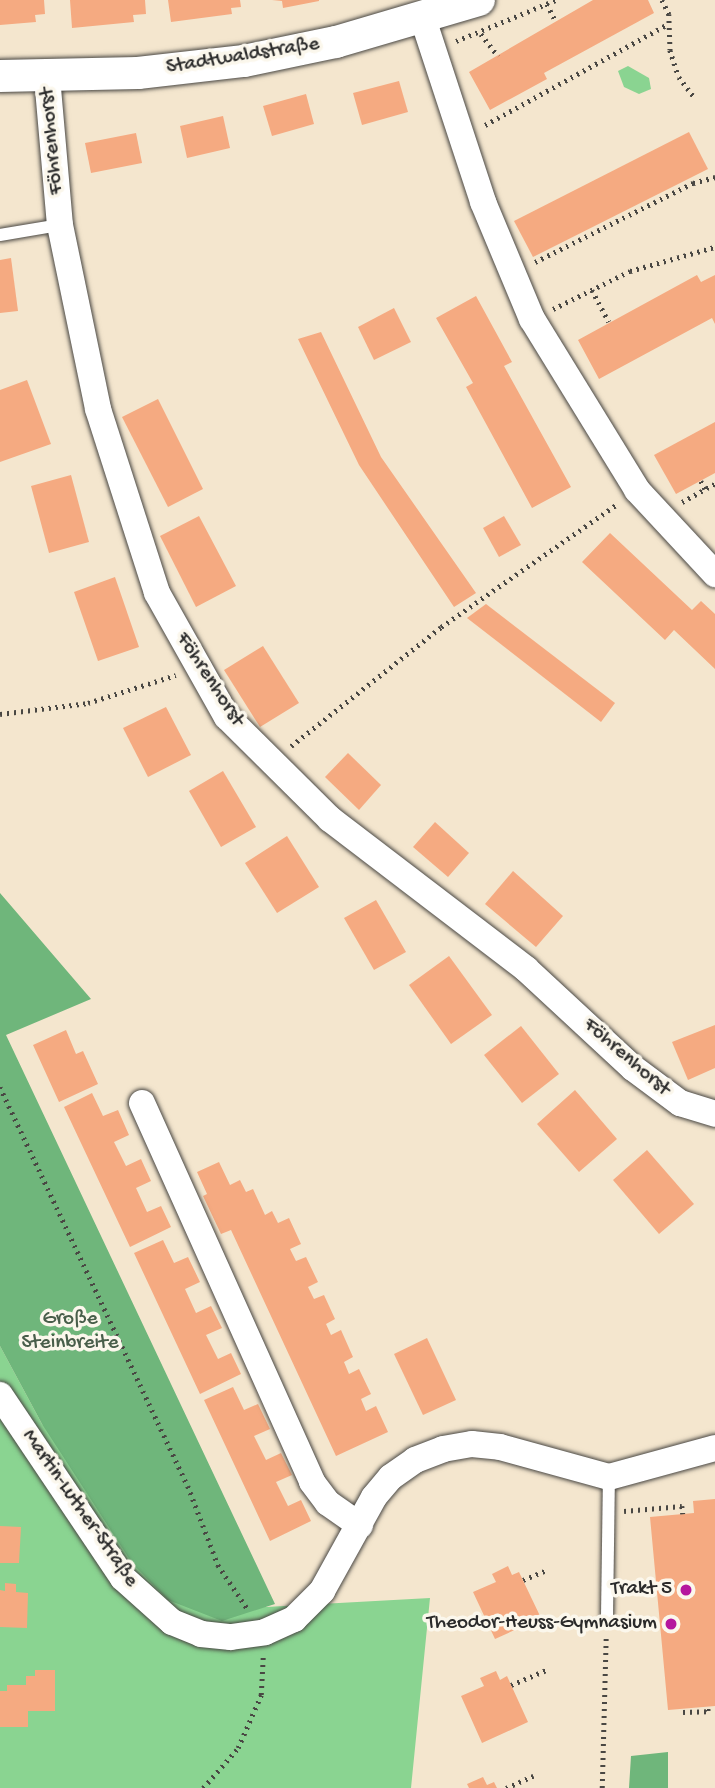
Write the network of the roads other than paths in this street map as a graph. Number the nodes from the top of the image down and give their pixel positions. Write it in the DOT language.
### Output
graph roads {
  1 [pos="479,0"];
  2 [pos="423,19"];
  3 [pos="0,76"];
  4 [pos="47,77"];
  5 [pos="60,225"];
  6 [pos="0,235"];
  7 [pos="715,574"];
  8 [pos="142,1103"];
  9 [pos="715,1114"];
  10 [pos="0,1395"];
  11 [pos="715,1448"];
  12 [pos="610,1477"];
  13 [pos="360,1525"];
  14 [pos="607,1616"];
  1 -- 2 [label="street, Stadtwaldstraße"];
  2 -- 4 [label="street, Stadtwaldstraße"];
  2 -- 7 [label="street"];
  3 -- 4 [label="street, Stadtwaldstraße"];
  4 -- 5 [label="street, Föhrenhorst"];
  5 -- 6 [label="lane"];
  5 -- 9 [label="street, Föhrenhorst"];
  8 -- 13 [label="street"];
  10 -- 13 [label="street, Martin-Luther-Straße"];
  11 -- 12 [label="street"];
  12 -- 13 [label="street, Martin-Luther-Straße"];
  12 -- 14 [label="lane"];
}
